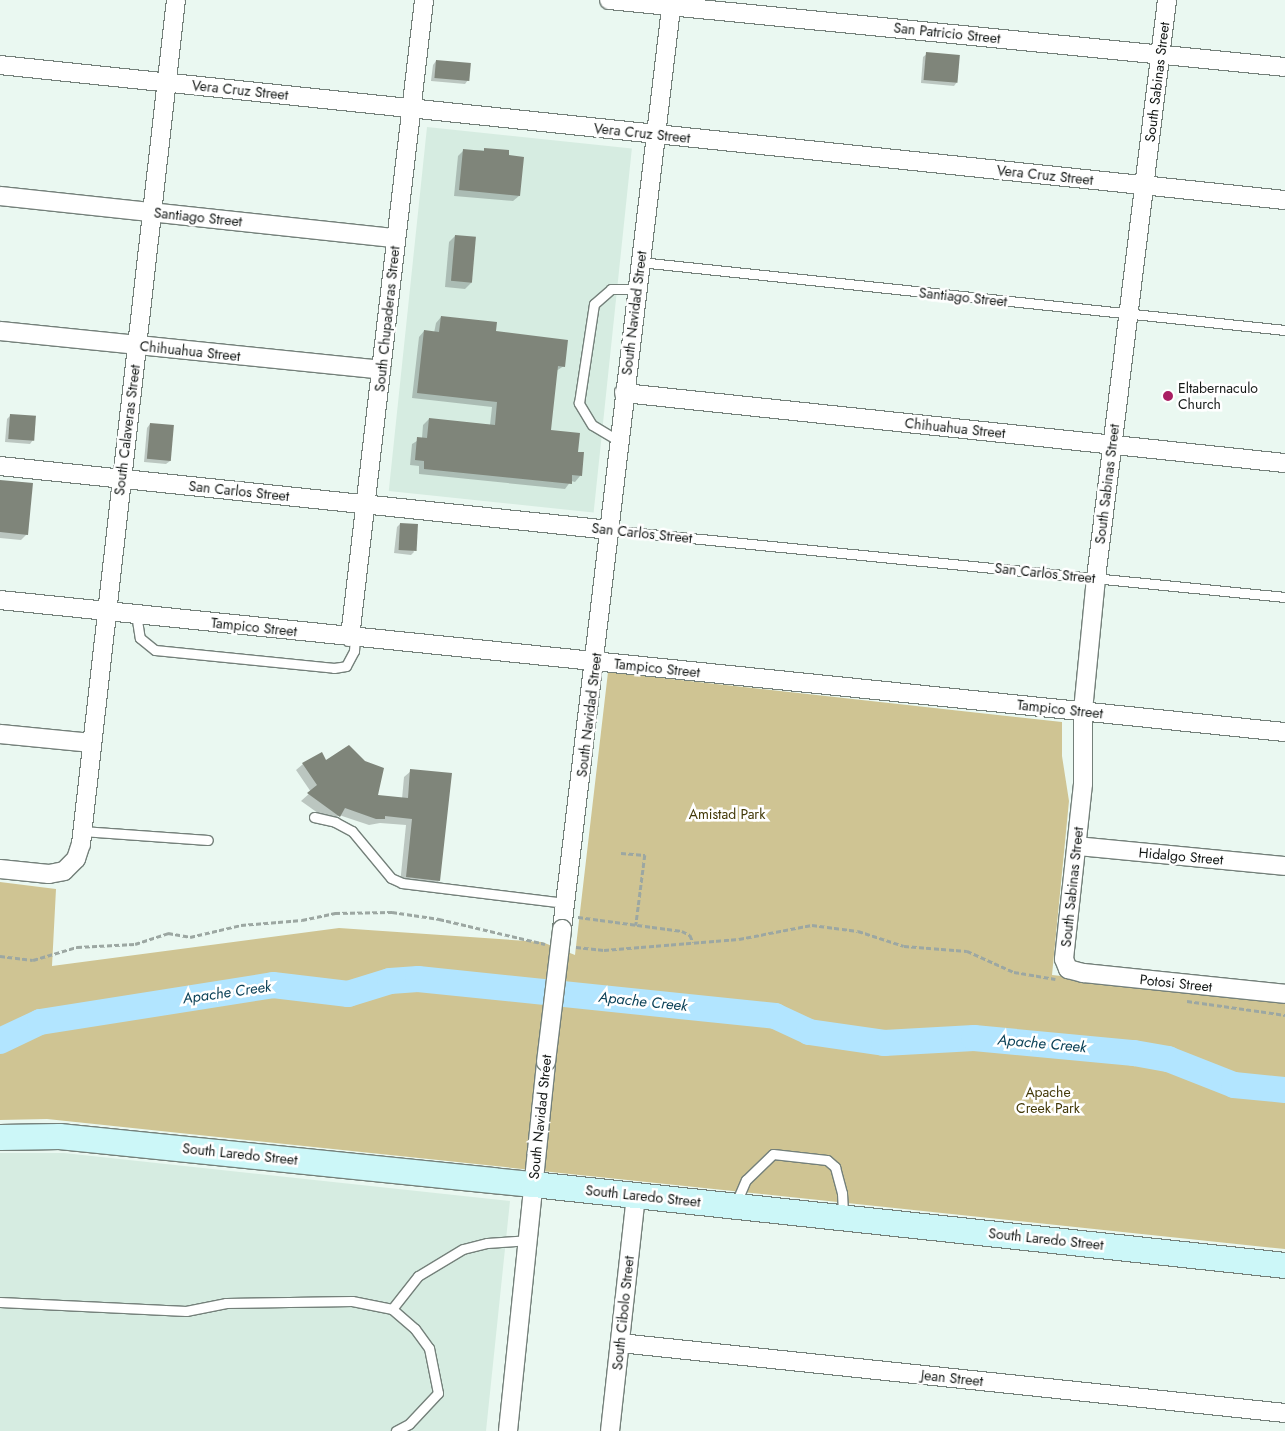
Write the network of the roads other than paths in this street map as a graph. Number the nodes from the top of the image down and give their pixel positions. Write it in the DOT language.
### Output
graph roads {
  1 [pos="176,0"];
  2 [pos="424,0"];
  3 [pos="610,0"];
  4 [pos="1167,0"];
  5 [pos="672,3"];
  6 [pos="1161,54"];
  7 [pos="0,64"];
  8 [pos="1285,67"];
  9 [pos="167,82"];
  10 [pos="411,108"];
  11 [pos="657,135"];
  12 [pos="1145,186"];
  13 [pos="0,196"];
  14 [pos="1285,200"];
  15 [pos="152,212"];
  16 [pos="396,238"];
  17 [pos="640,262"];
  18 [pos="637,289"];
  19 [pos="1130,315"];
  20 [pos="1285,330"];
  21 [pos="0,331"];
  22 [pos="137,346"];
  23 [pos="381,370"];
  24 [pos="624,393"];
  25 [pos="619,441"];
  26 [pos="1111,445"];
  27 [pos="1285,463"];
  28 [pos="0,466"];
  29 [pos="120,479"];
  30 [pos="366,504"];
  31 [pos="610,530"];
  32 [pos="1096,578"];
  33 [pos="1285,597"];
  34 [pos="0,600"];
  35 [pos="106,611"];
  36 [pos="136,614"];
  37 [pos="353,637"];
  38 [pos="596,662"];
  39 [pos="1083,711"];
  40 [pos="1285,732"];
  41 [pos="0,734"];
  42 [pos="91,743"];
  43 [pos="314,817"];
  44 [pos="82,831"];
  45 [pos="208,840"];
  46 [pos="1076,846"];
  47 [pos="1285,866"];
  48 [pos="0,869"];
  49 [pos="565,903"];
  50 [pos="1064,974"];
  51 [pos="1285,994"];
  52 [pos="0,1137"];
  53 [pos="533,1184"];
  54 [pos="636,1195"];
  55 [pos="735,1206"];
  56 [pos="843,1218"];
  57 [pos="530,1240"];
  58 [pos="1285,1265"];
  59 [pos="0,1302"];
  60 [pos="392,1309"];
  61 [pos="620,1343"];
  62 [pos="1285,1413"];
  63 [pos="396,1431"];
  64 [pos="508,1431"];
  65 [pos="610,1431"];
  1 -- 9 [label="street, South Calaveras Street"];
  2 -- 10 [label="street, South Chupaderas Street"];
  3 -- 5 [label="street, San Patricio Street"];
  4 -- 6 [label="street, South Sabinas Street"];
  5 -- 6 [label="street, San Patricio Street"];
  5 -- 11 [label="street, South Navidad Street"];
  6 -- 8 [label="street, San Patricio Street"];
  6 -- 12 [label="street, South Sabinas Street"];
  7 -- 9 [label="street, Vera Cruz Street"];
  9 -- 10 [label="street, Vera Cruz Street"];
  9 -- 15 [label="street, South Calaveras Street"];
  10 -- 11 [label="street, Vera Cruz Street"];
  10 -- 16 [label="street, South Chupaderas Street"];
  11 -- 12 [label="street, Vera Cruz Street"];
  11 -- 17 [label="street, South Navidad Street"];
  12 -- 14 [label="street, Vera Cruz Street"];
  12 -- 19 [label="street, South Sabinas Street"];
  13 -- 15 [label="street, Santiago Street"];
  15 -- 16 [label="street, Santiago Street"];
  15 -- 22 [label="street, South Calaveras Street"];
  16 -- 23 [label="street, South Chupaderas Street"];
  17 -- 18 [label="street, South Navidad Street"];
  17 -- 19 [label="lane, Santiago Street"];
  18 -- 24 [label="street, South Navidad Street"];
  18 -- 25 [label="lane"];
  19 -- 20 [label="lane, Santiago Street"];
  19 -- 26 [label="street, South Sabinas Street"];
  21 -- 22 [label="street, Chihuahua Street"];
  22 -- 23 [label="street, Chihuahua Street"];
  22 -- 29 [label="street, South Calaveras Street"];
  23 -- 30 [label="street, South Chupaderas Street"];
  24 -- 25 [label="street, South Navidad Street"];
  24 -- 26 [label="street, Chihuahua Street"];
  25 -- 31 [label="street, South Navidad Street"];
  26 -- 27 [label="street, Chihuahua Street"];
  26 -- 32 [label="street, South Sabinas Street"];
  28 -- 29 [label="street, San Carlos Street"];
  29 -- 30 [label="street, San Carlos Street"];
  29 -- 35 [label="street, South Calaveras Street"];
  30 -- 31 [label="street, San Carlos Street"];
  30 -- 37 [label="street, South Chupaderas Street"];
  31 -- 32 [label="lane, San Carlos Street"];
  31 -- 38 [label="street, South Navidad Street"];
  32 -- 33 [label="lane, San Carlos Street"];
  32 -- 39 [label="street, South Sabinas Street"];
  34 -- 35 [label="street, Tampico Street"];
  35 -- 36 [label="street, Tampico Street"];
  35 -- 42 [label="street, South Calaveras Street"];
  36 -- 37 [label="street, Tampico Street"];
  36 -- 37 [label="lane"];
  37 -- 38 [label="street, Tampico Street"];
  38 -- 39 [label="street, Tampico Street"];
  38 -- 49 [label="street, South Navidad Street"];
  39 -- 40 [label="street, Tampico Street"];
  39 -- 46 [label="street, South Sabinas Street"];
  41 -- 42 [label="street"];
  42 -- 44 [label="street, South Calaveras Street"];
  43 -- 49 [label="lane"];
  44 -- 45 [label="lane"];
  44 -- 48 [label="street, South Calaveras Street"];
  46 -- 47 [label="street, Hidalgo Street"];
  46 -- 50 [label="street, South Sabinas Street"];
  49 -- 53 [label="street, South Navidad Street, bridge"];
  50 -- 51 [label="street, Potosi Street"];
  52 -- 53 [label="main road, South Laredo Street"];
  53 -- 54 [label="main road, South Laredo Street"];
  53 -- 57 [label="street, South Navidad Street"];
  54 -- 55 [label="main road, South Laredo Street"];
  54 -- 61 [label="street, South Cibolo Street"];
  55 -- 56 [label="main road, South Laredo Street"];
  55 -- 56 [label="lane"];
  56 -- 58 [label="main road, South Laredo Street"];
  57 -- 60 [label="lane"];
  57 -- 64 [label="street, South Navidad Street"];
  59 -- 60 [label="lane"];
  60 -- 63 [label="lane"];
  61 -- 62 [label="street, Jean Street"];
  61 -- 65 [label="street, South Cibolo Street"];
}
